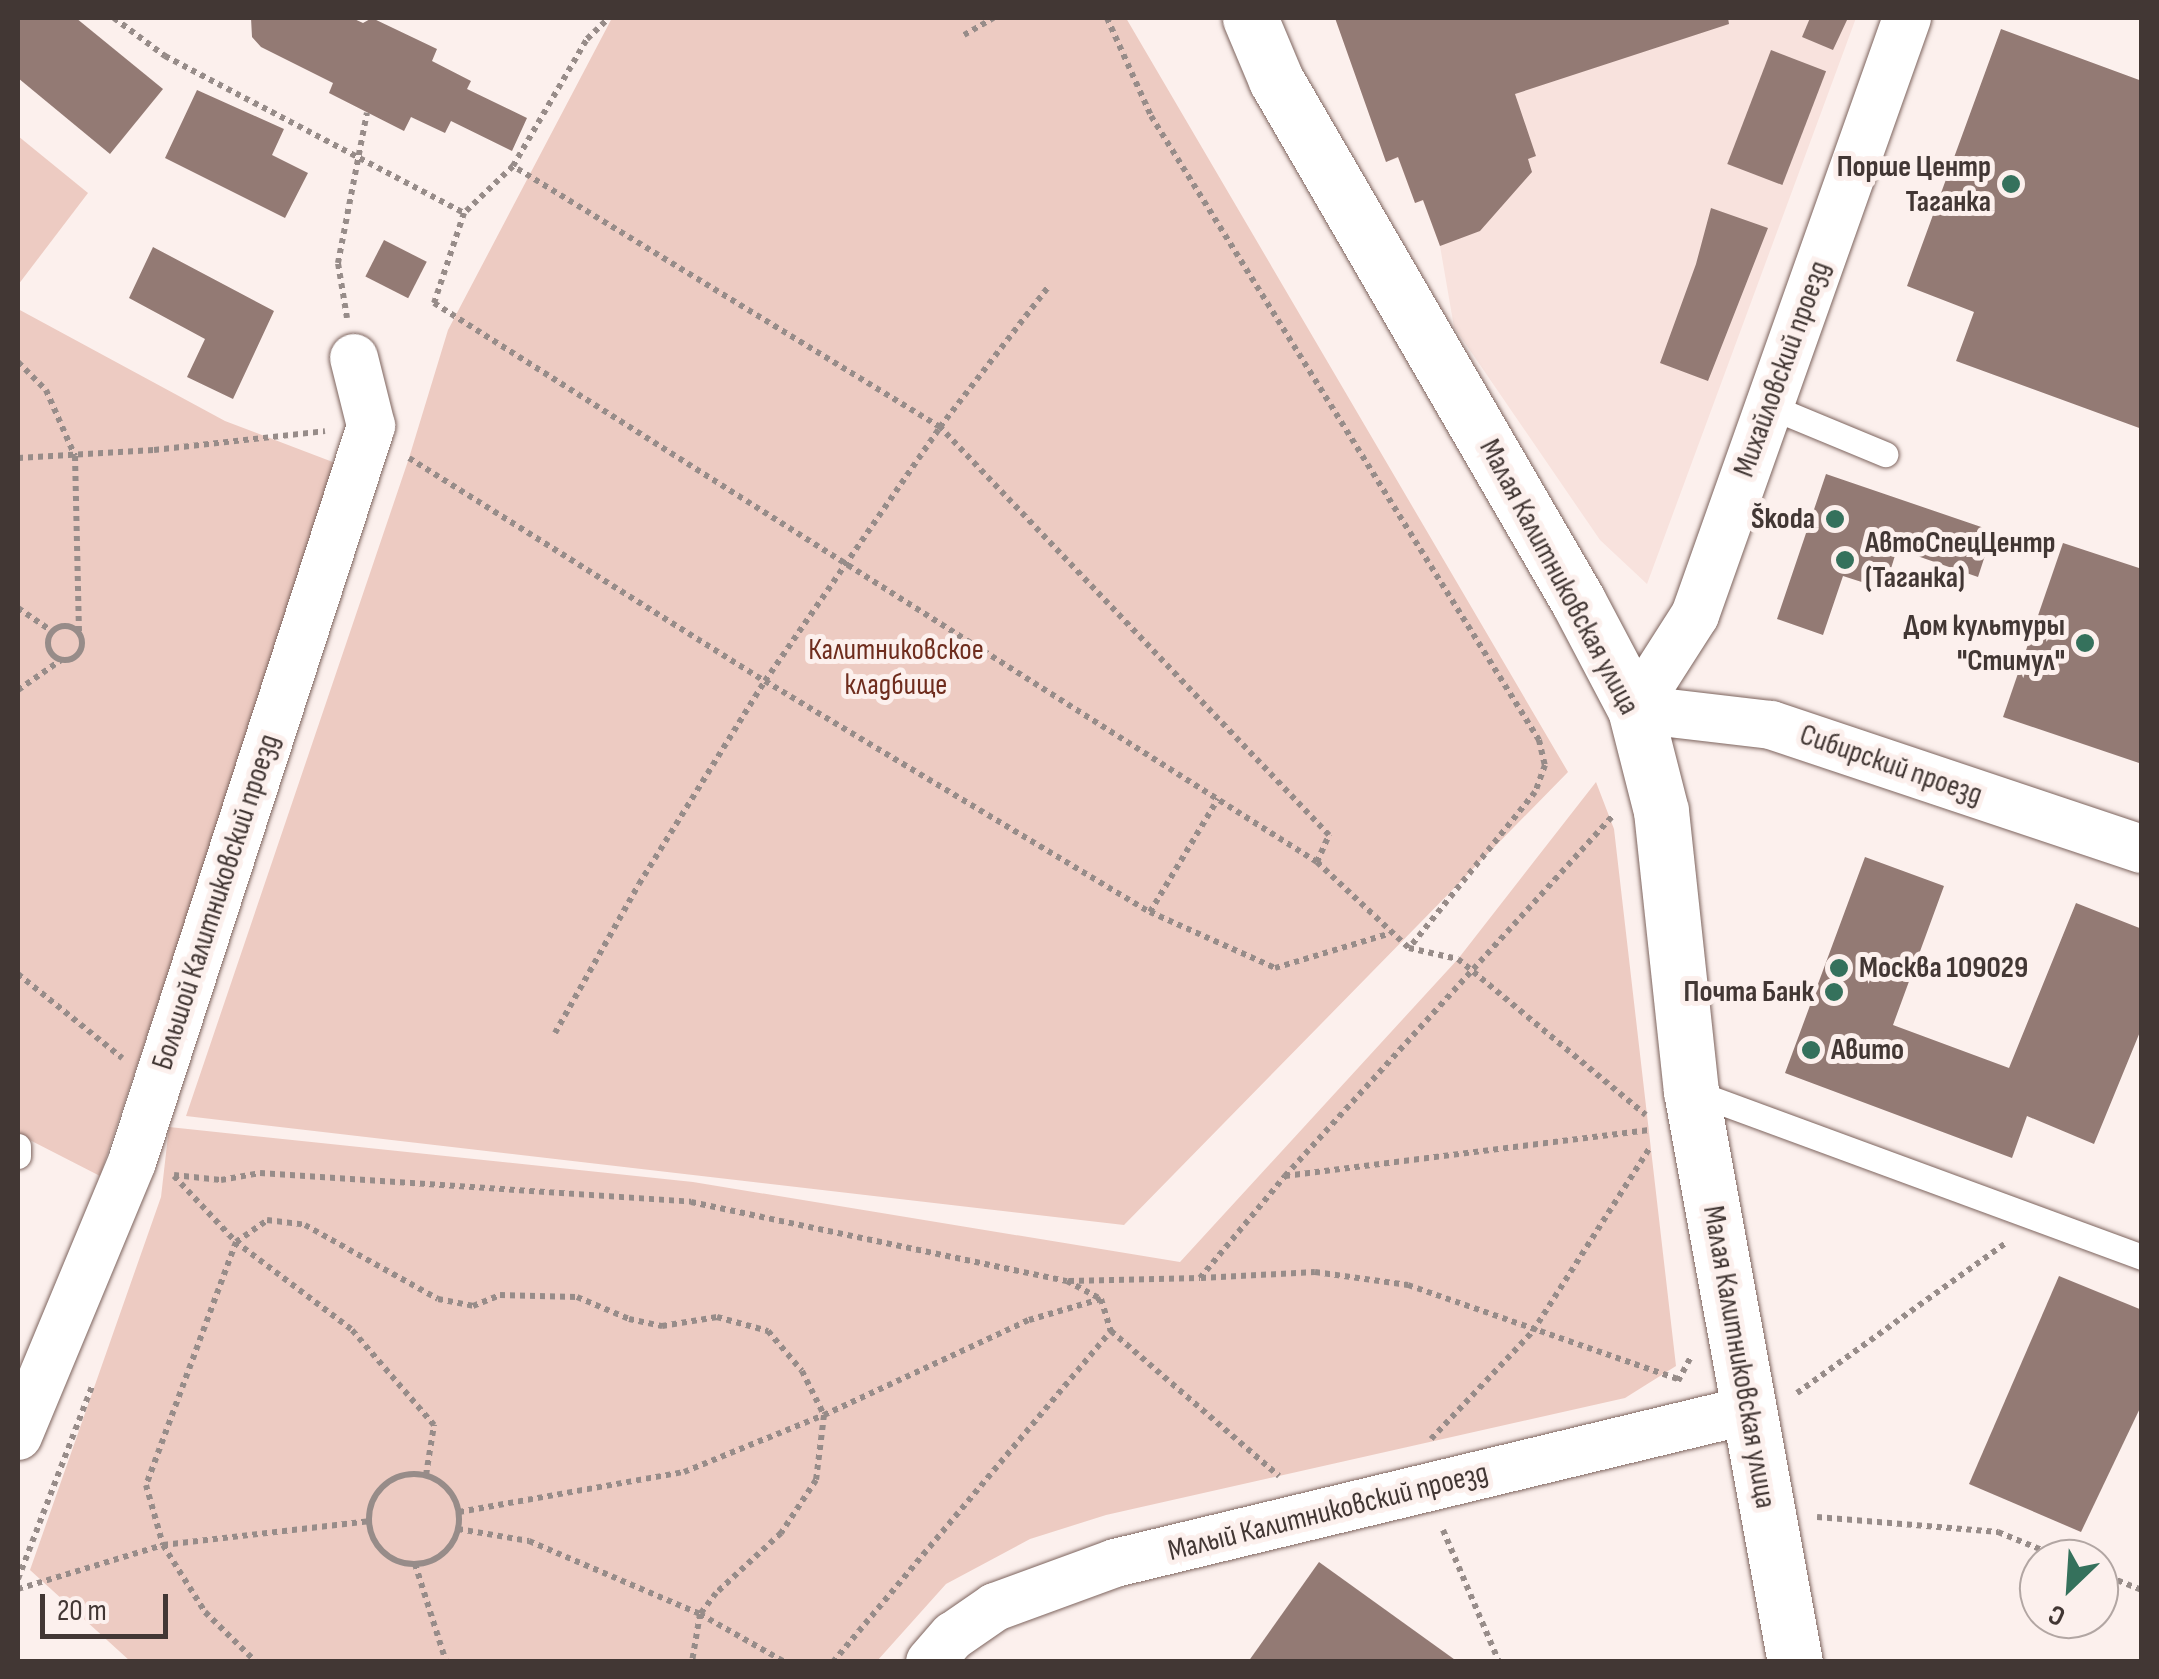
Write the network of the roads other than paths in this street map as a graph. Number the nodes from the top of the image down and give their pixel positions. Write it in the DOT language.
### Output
graph roads {
  1 [pos="1250,18"];
  2 [pos="1908,18"];
  3 [pos="354,358"];
  4 [pos="1770,406"];
  5 [pos="1885,454"];
  6 [pos="1635,710"];
  7 [pos="2142,849"];
  8 [pos="1677,1110"];
  9 [pos="18,1146"];
  10 [pos="18,1156"];
  11 [pos="2142,1257"];
  12 [pos="1773,1402"];
  13 [pos="18,1436"];
  14 [pos="1785,1652"];
  15 [pos="930,1662"];
  1 -- 6 [label="street, Малая Калитниковская улица"];
  2 -- 4 [label="street, Михайловский проезд"];
  3 -- 13 [label="street, Большой Калитниковский проезд"];
  4 -- 5 [label="lane"];
  4 -- 6 [label="street, Михайловский проезд"];
  6 -- 7 [label="street, Сибирский проезд"];
  6 -- 8 [label="street, Малая Калитниковская улица"];
  8 -- 11 [label="lane"];
  8 -- 12 [label="street, Малая Калитниковская улица"];
  9 -- 10 [label="lane"];
  12 -- 14 [label="street, Малая Калитниковская улица"];
  12 -- 15 [label="street, Малый Калитниковский проезд"];
}
